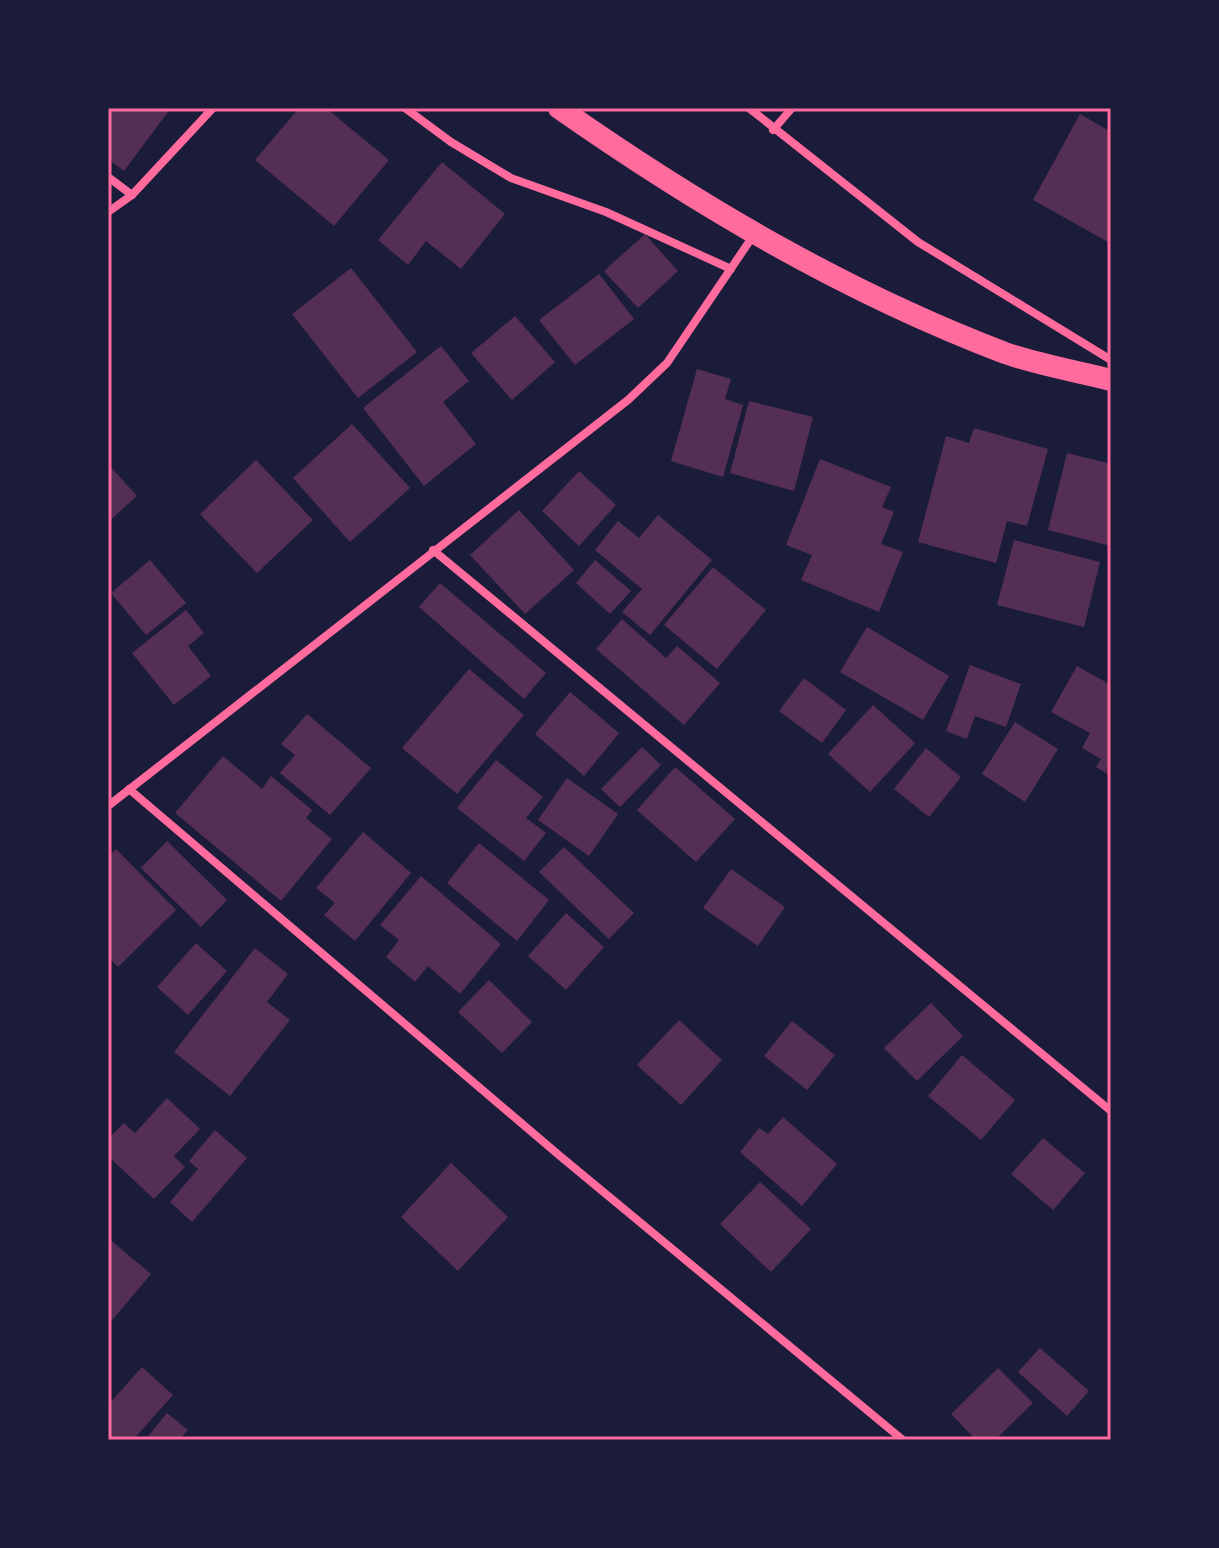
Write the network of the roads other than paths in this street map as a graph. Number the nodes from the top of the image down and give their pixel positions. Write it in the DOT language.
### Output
graph roads {
  1 [pos="213,108"];
  2 [pos="405,108"];
  3 [pos="559,108"];
  4 [pos="749,108"];
  5 [pos="792,108"];
  6 [pos="773,130"];
  7 [pos="108,177"];
  8 [pos="132,195"];
  9 [pos="108,212"];
  10 [pos="753,235"];
  11 [pos="731,269"];
  12 [pos="1111,360"];
  13 [pos="1111,380"];
  14 [pos="433,550"];
  15 [pos="129,789"];
  16 [pos="108,806"];
  17 [pos="1111,1111"];
  18 [pos="903,1440"];
  1 -- 8 [label="street"];
  2 -- 11 [label="street"];
  3 -- 10 [label="highway"];
  4 -- 6 [label="street"];
  5 -- 6 [label="street"];
  6 -- 12 [label="street"];
  7 -- 8 [label="street"];
  8 -- 9 [label="street"];
  10 -- 11 [label="street"];
  10 -- 13 [label="highway"];
  11 -- 14 [label="street"];
  14 -- 15 [label="street"];
  14 -- 17 [label="street"];
  15 -- 16 [label="street"];
  15 -- 18 [label="street"];
}
